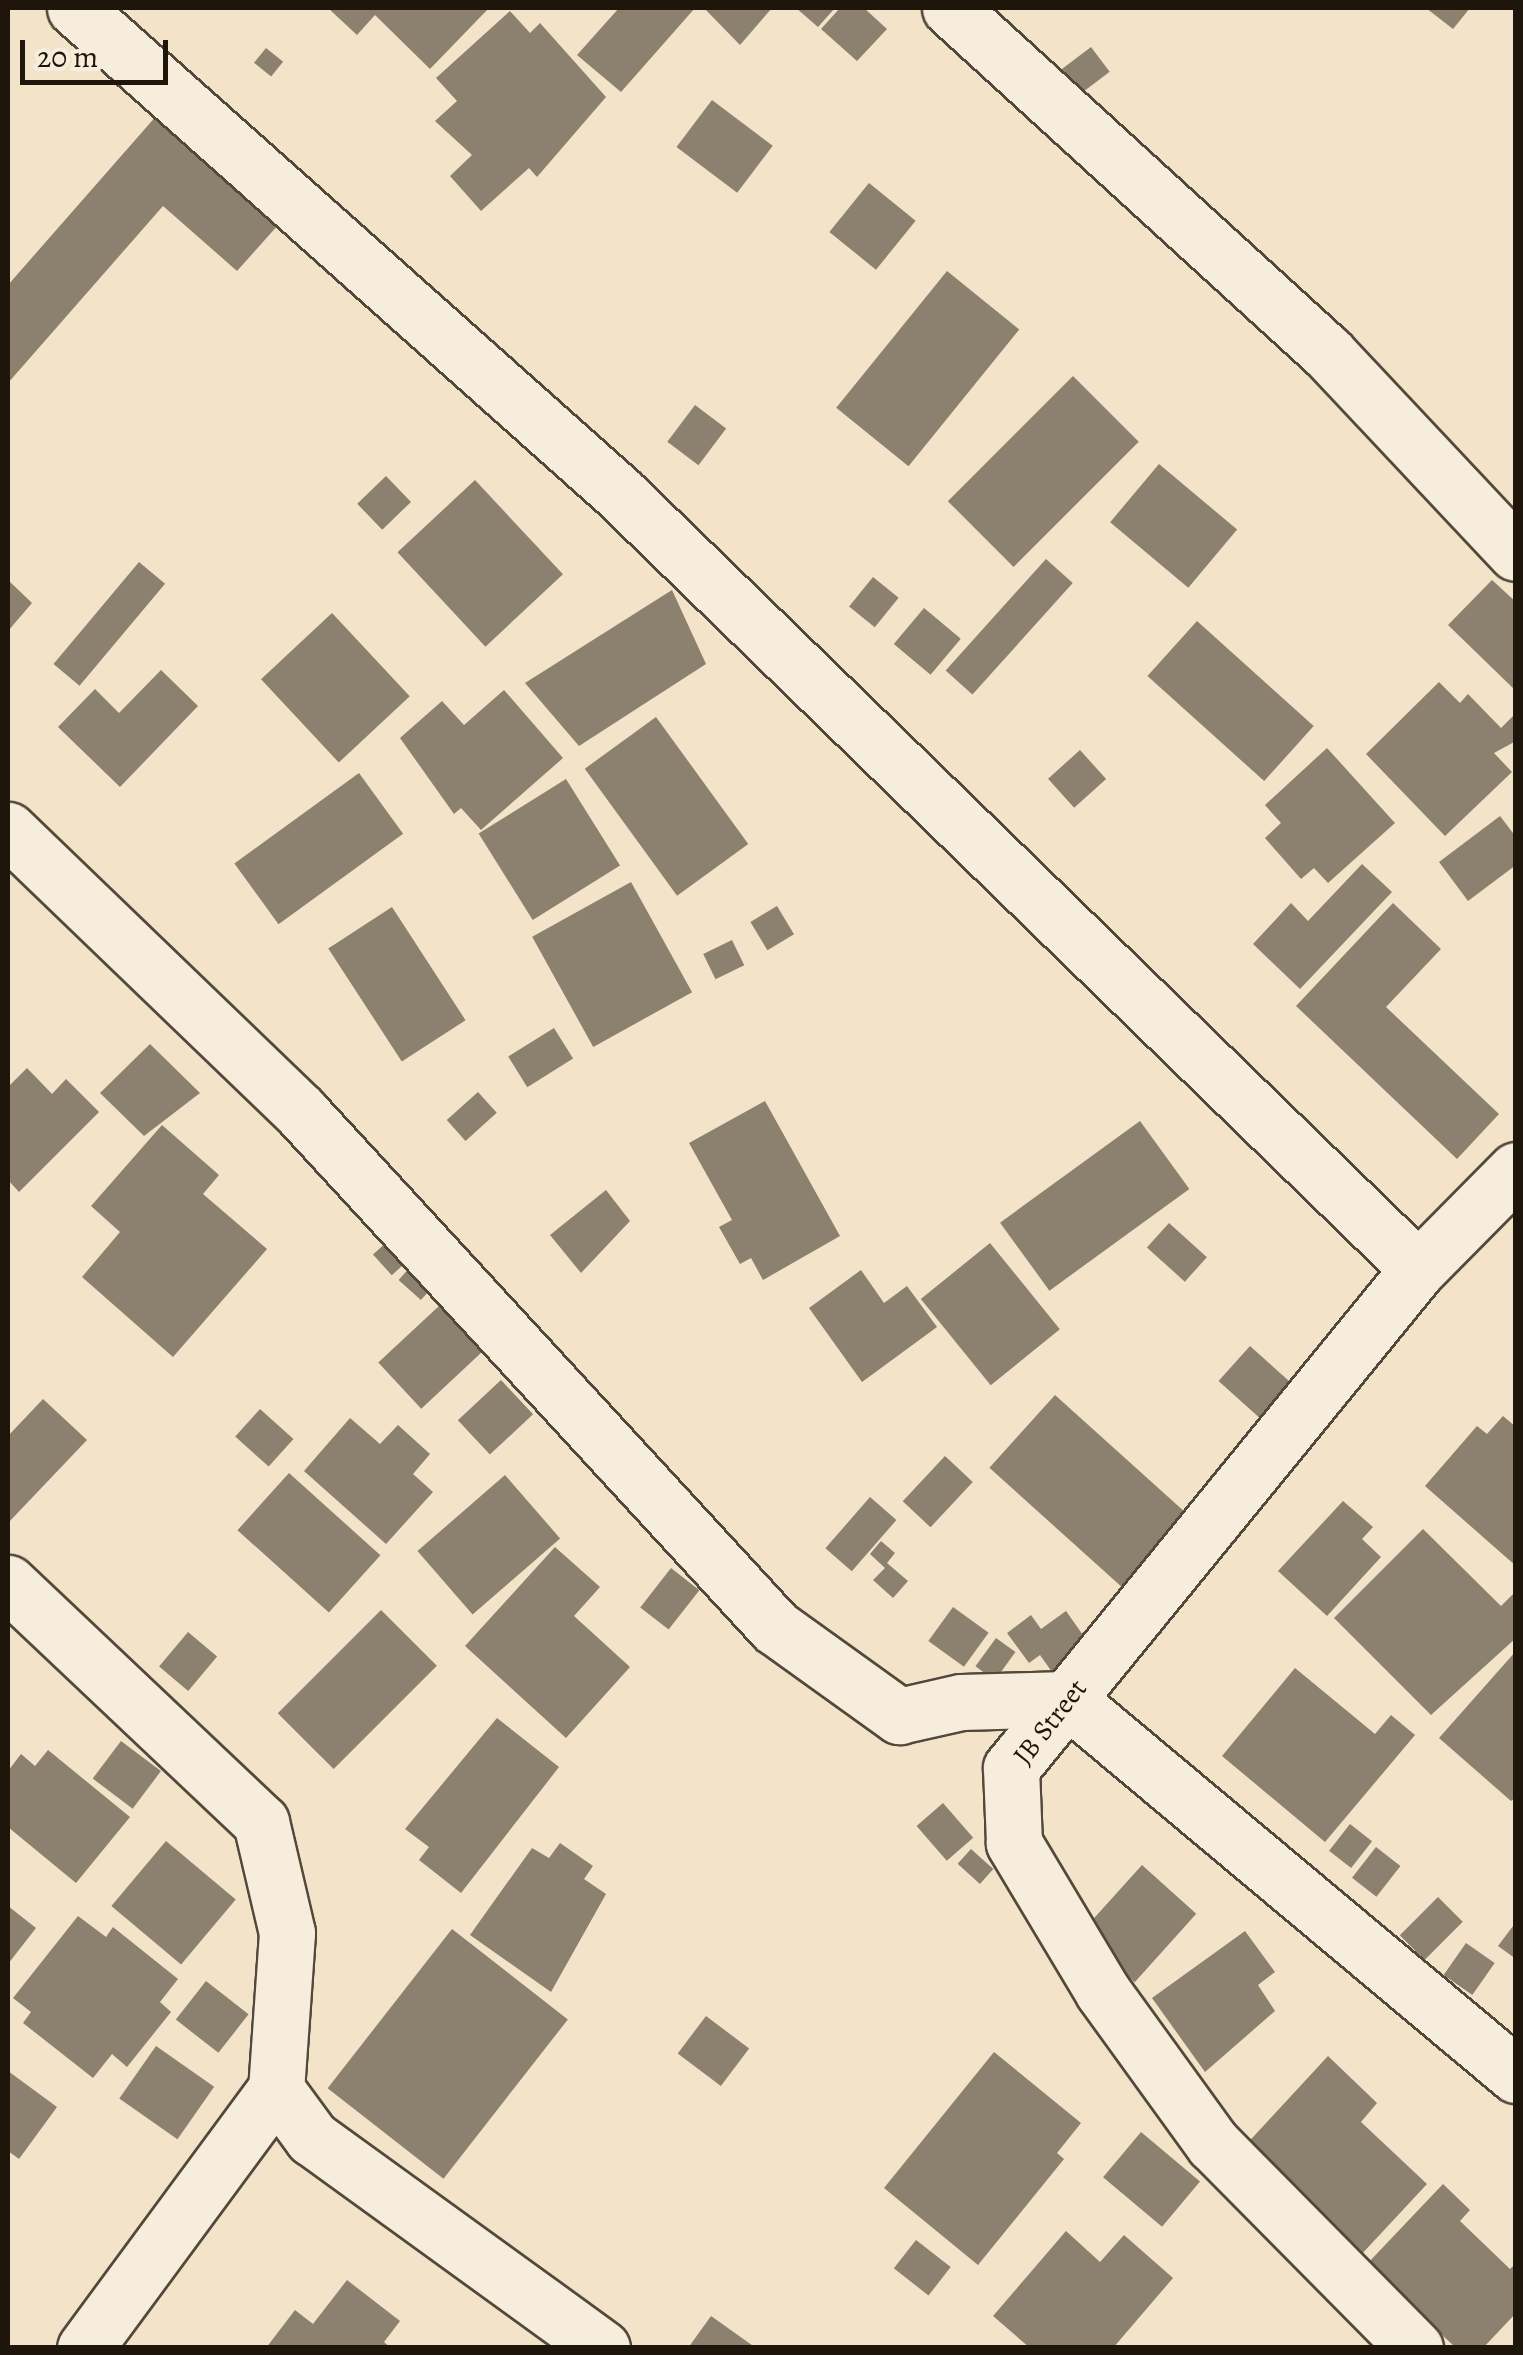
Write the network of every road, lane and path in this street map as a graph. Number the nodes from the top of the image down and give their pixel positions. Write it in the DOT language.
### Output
graph roads {
  1 [pos="75,8"];
  2 [pos="950,8"];
  3 [pos="1516,553"];
  4 [pos="8,830"];
  5 [pos="1516,1170"];
  6 [pos="1418,1269"];
  7 [pos="8,1583"];
  8 [pos="1067,1699"];
  9 [pos="1506,2048"];
  10 [pos="276,2089"];
  11 [pos="85,2348"];
  12 [pos="602,2348"];
  13 [pos="1415,2348"];
  1 -- 6 [label="street"];
  2 -- 3 [label="street"];
  4 -- 8 [label="street"];
  5 -- 6 [label="street, JB Street"];
  6 -- 8 [label="street, JB Street"];
  7 -- 10 [label="street"];
  8 -- 9 [label="street"];
  8 -- 13 [label="street, JB Street"];
  10 -- 11 [label="street"];
  10 -- 12 [label="street"];
}
